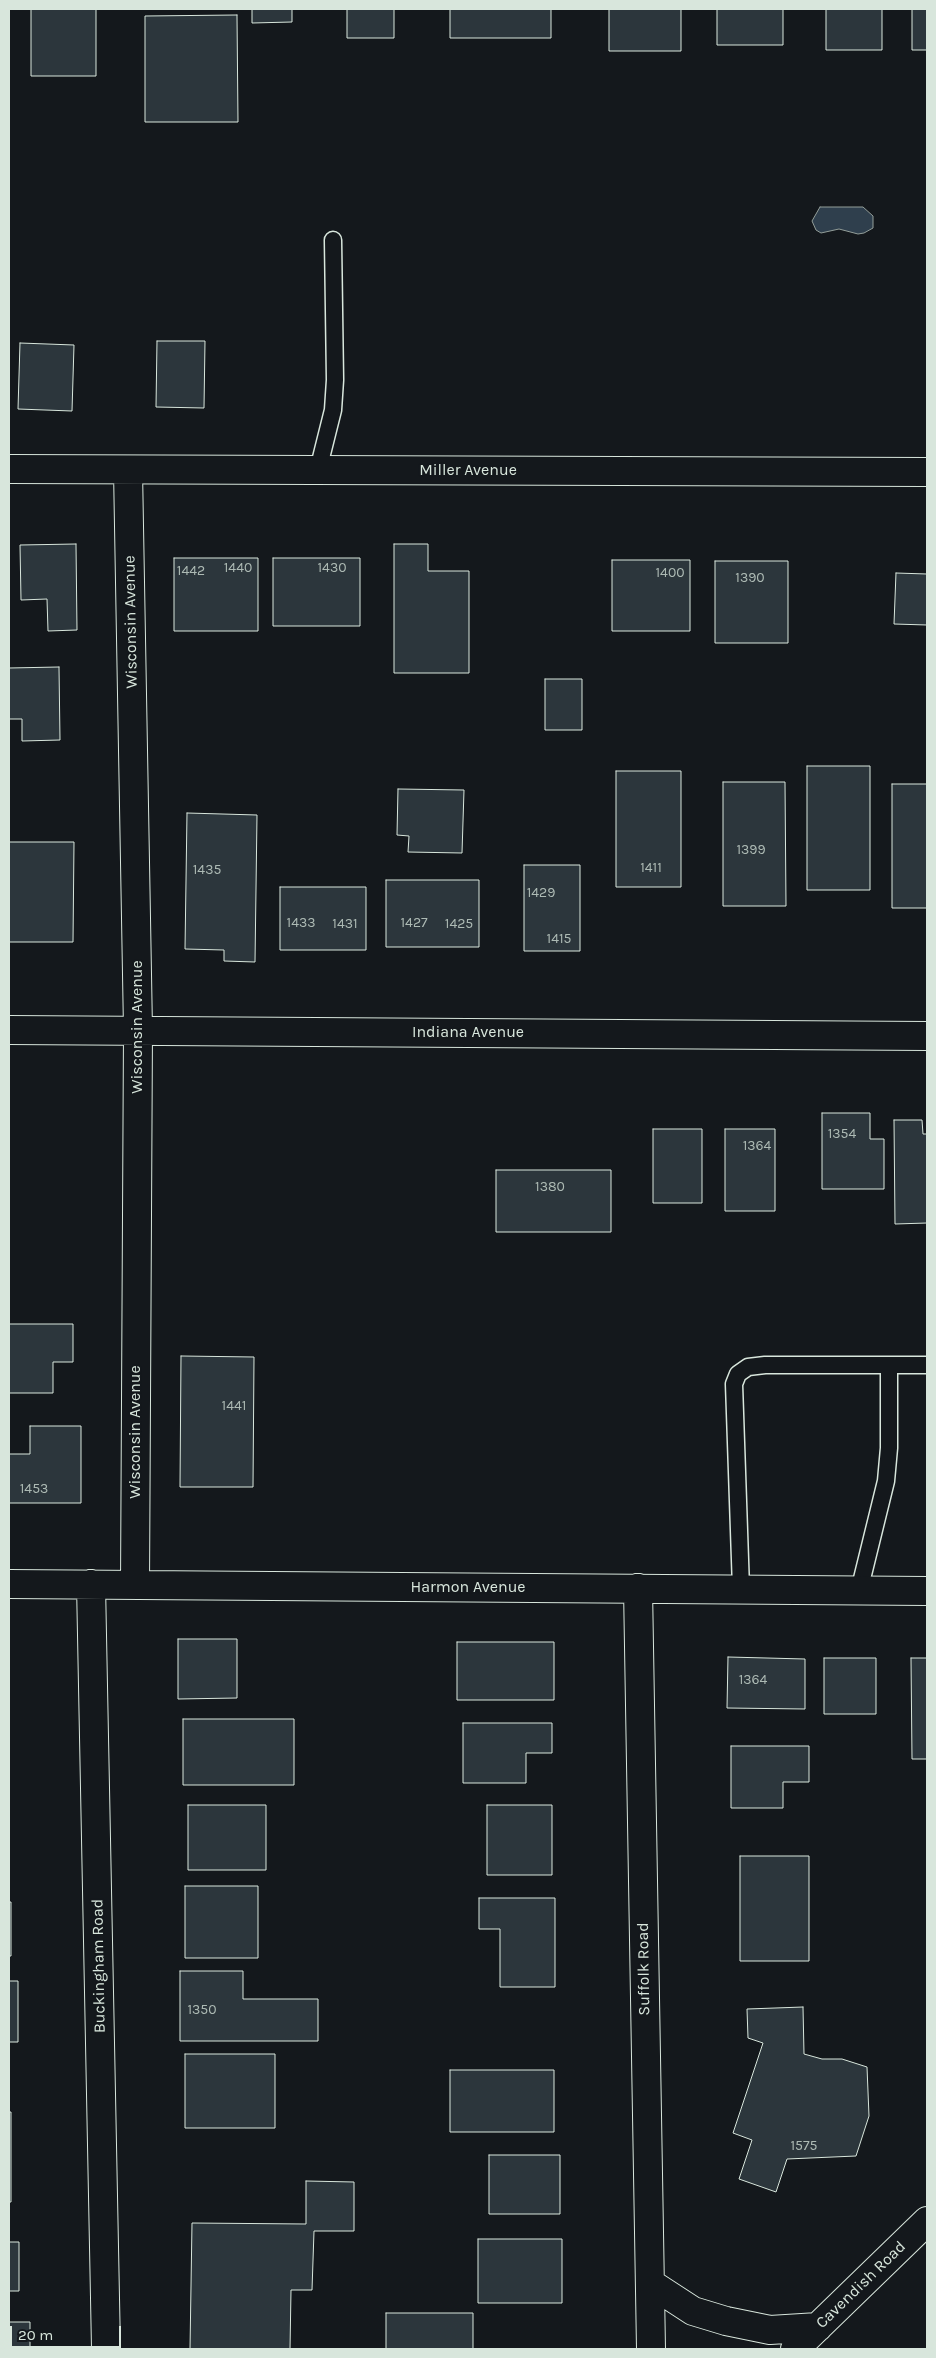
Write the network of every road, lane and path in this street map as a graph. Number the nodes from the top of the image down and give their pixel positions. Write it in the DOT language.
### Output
graph roads {
  1 [pos="333,240"];
  2 [pos="9,469"];
  3 [pos="128,470"];
  4 [pos="318,470"];
  5 [pos="927,472"];
  6 [pos="9,1030"];
  7 [pos="138,1030"];
  8 [pos="927,1036"];
  9 [pos="889,1365"];
  10 [pos="927,1365"];
  11 [pos="9,1584"];
  12 [pos="91,1584"];
  13 [pos="134,1584"];
  14 [pos="638,1588"];
  15 [pos="742,1589"];
  16 [pos="859,1590"];
  17 [pos="927,1591"];
  18 [pos="927,2221"];
  19 [pos="650,2282"];
  20 [pos="818,2327"];
  21 [pos="106,2349"];
  22 [pos="651,2349"];
  23 [pos="795,2349"];
  1 -- 4 [label="lane"];
  2 -- 3 [label="street, Miller Avenue"];
  3 -- 4 [label="street, Miller Avenue"];
  3 -- 7 [label="street, Wisconsin Avenue"];
  4 -- 5 [label="street, Miller Avenue"];
  6 -- 7 [label="street, Indiana Avenue"];
  7 -- 8 [label="street, Indiana Avenue"];
  7 -- 13 [label="street, Wisconsin Avenue"];
  9 -- 10 [label="lane"];
  9 -- 15 [label="lane"];
  9 -- 16 [label="lane"];
  11 -- 12 [label="street, Harmon Avenue"];
  12 -- 13 [label="street, Harmon Avenue"];
  12 -- 21 [label="street, Buckingham Road"];
  13 -- 14 [label="street, Harmon Avenue"];
  14 -- 15 [label="street, Harmon Avenue"];
  14 -- 19 [label="street, Suffolk Road"];
  15 -- 16 [label="street, Harmon Avenue"];
  16 -- 17 [label="street, Harmon Avenue"];
  18 -- 20 [label="street, Cavendish Road"];
  19 -- 20 [label="street"];
  19 -- 22 [label="street, Suffolk Road"];
  20 -- 23 [label="street, Cavendish Road"];
}
